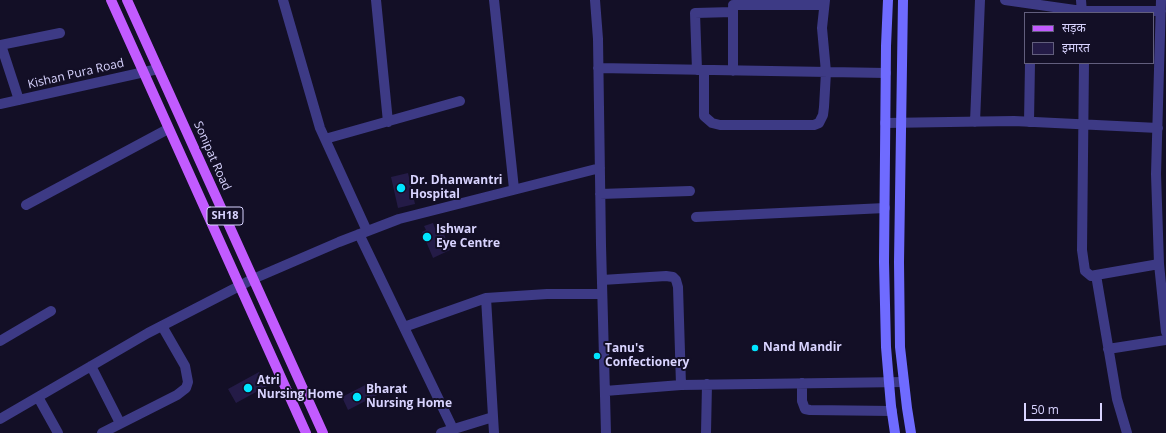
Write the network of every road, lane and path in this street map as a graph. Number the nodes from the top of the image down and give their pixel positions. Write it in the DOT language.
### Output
graph roads {
  1 [pos="111,0"];
  2 [pos="127,0"];
  3 [pos="283,0"];
  4 [pos="376,0"];
  5 [pos="494,0"];
  6 [pos="595,0"];
  7 [pos="888,0"];
  8 [pos="903,0"];
  9 [pos="980,0"];
  10 [pos="1005,0"];
  11 [pos="1081,0"];
  12 [pos="1161,0"];
  13 [pos="825,2"];
  14 [pos="733,6"];
  15 [pos="1031,8"];
  16 [pos="1160,11"];
  17 [pos="1082,12"];
  18 [pos="60,33"];
  19 [pos="1,45"];
  20 [pos="1030,64"];
  21 [pos="1084,64"];
  22 [pos="1163,66"];
  23 [pos="598,68"];
  24 [pos="158,69"];
  25 [pos="700,70"];
  26 [pos="733,71"];
  27 [pos="144,72"];
  28 [pos="826,72"];
  29 [pos="886,73"];
  30 [pos="19,100"];
  31 [pos="460,101"];
  32 [pos="0,104"];
  33 [pos="388,122"];
  34 [pos="976,122"];
  35 [pos="1030,122"];
  36 [pos="885,123"];
  37 [pos="901,123"];
  38 [pos="1084,125"];
  39 [pos="1158,128"];
  40 [pos="168,129"];
  41 [pos="326,139"];
  42 [pos="600,168"];
  43 [pos="1161,175"];
  44 [pos="514,189"];
  45 [pos="690,191"];
  46 [pos="600,194"];
  47 [pos="26,205"];
  48 [pos="884,208"];
  49 [pos="696,217"];
  50 [pos="363,232"];
  51 [pos="1159,264"];
  52 [pos="1096,275"];
  53 [pos="253,280"];
  54 [pos="602,280"];
  55 [pos="240,286"];
  56 [pos="602,294"];
  57 [pos="486,298"];
  58 [pos="885,305"];
  59 [pos="900,305"];
  60 [pos="51,311"];
  61 [pos="162,326"];
  62 [pos="404,327"];
  63 [pos="1166,332"];
  64 [pos="1166,340"];
  65 [pos="0,341"];
  66 [pos="1108,349"];
  67 [pos="91,366"];
  68 [pos="889,382"];
  69 [pos="904,382"];
  70 [pos="802,383"];
  71 [pos="707,384"];
  72 [pos="681,385"];
  73 [pos="605,391"];
  74 [pos="38,397"];
  75 [pos="892,411"];
  76 [pos="493,416"];
  77 [pos="0,419"];
  78 [pos="120,423"];
  79 [pos="453,429"];
  80 [pos="58,433"];
  81 [pos="102,433"];
  82 [pos="306,433"];
  83 [pos="323,433"];
  84 [pos="441,433"];
  85 [pos="494,433"];
  86 [pos="606,433"];
  87 [pos="706,433"];
  88 [pos="895,433"];
  89 [pos="911,433"];
  90 [pos="1127,433"];
  1 -- 27 [label="main road, SH18"];
  2 -- 24 [label="main road, Sonipat Road / SH18"];
  3 -- 41 [label="street"];
  4 -- 33 [label="street"];
  5 -- 44 [label="street"];
  6 -- 23 [label="street"];
  7 -- 29 [label="main road"];
  8 -- 37 [label="main road"];
  9 -- 34 [label="street"];
  10 -- 15 [label="street"];
  11 -- 17 [label="street"];
  12 -- 16 [label="street"];
  13 -- 14 [label="street"];
  13 -- 28 [label="street"];
  14 -- 25 [label="street"];
  14 -- 26 [label="street"];
  15 -- 17 [label="street"];
  16 -- 17 [label="street"];
  16 -- 22 [label="street"];
  18 -- 19 [label="street"];
  19 -- 30 [label="street"];
  20 -- 35 [label="street"];
  21 -- 38 [label="street"];
  22 -- 39 [label="street"];
  23 -- 25 [label="street"];
  23 -- 42 [label="street"];
  24 -- 27 [label="street, Kishan Pura Road"];
  24 -- 53 [label="main road, Sonipat Road / SH18"];
  25 -- 26 [label="street"];
  25 -- 28 [label="street"];
  26 -- 28 [label="street"];
  27 -- 30 [label="street, Kishan Pura Road"];
  27 -- 40 [label="main road, SH18"];
  28 -- 29 [label="street"];
  29 -- 36 [label="main road"];
  30 -- 32 [label="street, Kishan Pura Road"];
  31 -- 33 [label="street"];
  33 -- 41 [label="street"];
  34 -- 35 [label="street"];
  34 -- 37 [label="street"];
  35 -- 38 [label="street"];
  36 -- 37 [label="street"];
  36 -- 48 [label="main road"];
  37 -- 59 [label="main road"];
  38 -- 39 [label="street"];
  38 -- 52 [label="street"];
  39 -- 43 [label="street"];
  40 -- 47 [label="street"];
  40 -- 55 [label="main road, SH18"];
  41 -- 50 [label="street"];
  42 -- 44 [label="street"];
  42 -- 46 [label="street"];
  43 -- 51 [label="street"];
  44 -- 50 [label="street"];
  45 -- 46 [label="street"];
  46 -- 54 [label="street"];
  48 -- 49 [label="street"];
  48 -- 58 [label="main road"];
  50 -- 53 [label="street"];
  50 -- 62 [label="street"];
  51 -- 52 [label="street"];
  51 -- 63 [label="street"];
  52 -- 66 [label="street"];
  53 -- 55 [label="street"];
  53 -- 83 [label="main road, Sonipat Road / SH18"];
  54 -- 56 [label="street"];
  54 -- 72 [label="street"];
  55 -- 61 [label="street"];
  55 -- 82 [label="main road, SH18"];
  56 -- 57 [label="street"];
  56 -- 73 [label="street"];
  57 -- 62 [label="street"];
  57 -- 76 [label="street"];
  58 -- 59 [label="main road"];
  58 -- 68 [label="main road"];
  59 -- 69 [label="main road"];
  60 -- 65 [label="street"];
  61 -- 67 [label="street"];
  61 -- 78 [label="street"];
  62 -- 79 [label="street"];
  64 -- 66 [label="street"];
  66 -- 90 [label="street"];
  67 -- 74 [label="street"];
  67 -- 78 [label="street"];
  68 -- 69 [label="street"];
  68 -- 70 [label="street"];
  68 -- 75 [label="main road"];
  69 -- 89 [label="main road"];
  70 -- 71 [label="street"];
  70 -- 75 [label="street"];
  71 -- 72 [label="street"];
  71 -- 87 [label="street"];
  72 -- 73 [label="street"];
  73 -- 86 [label="street"];
  74 -- 77 [label="street"];
  74 -- 80 [label="street"];
  75 -- 88 [label="main road"];
  76 -- 79 [label="street"];
  76 -- 85 [label="street"];
  78 -- 81 [label="street"];
  79 -- 84 [label="street"];
}
